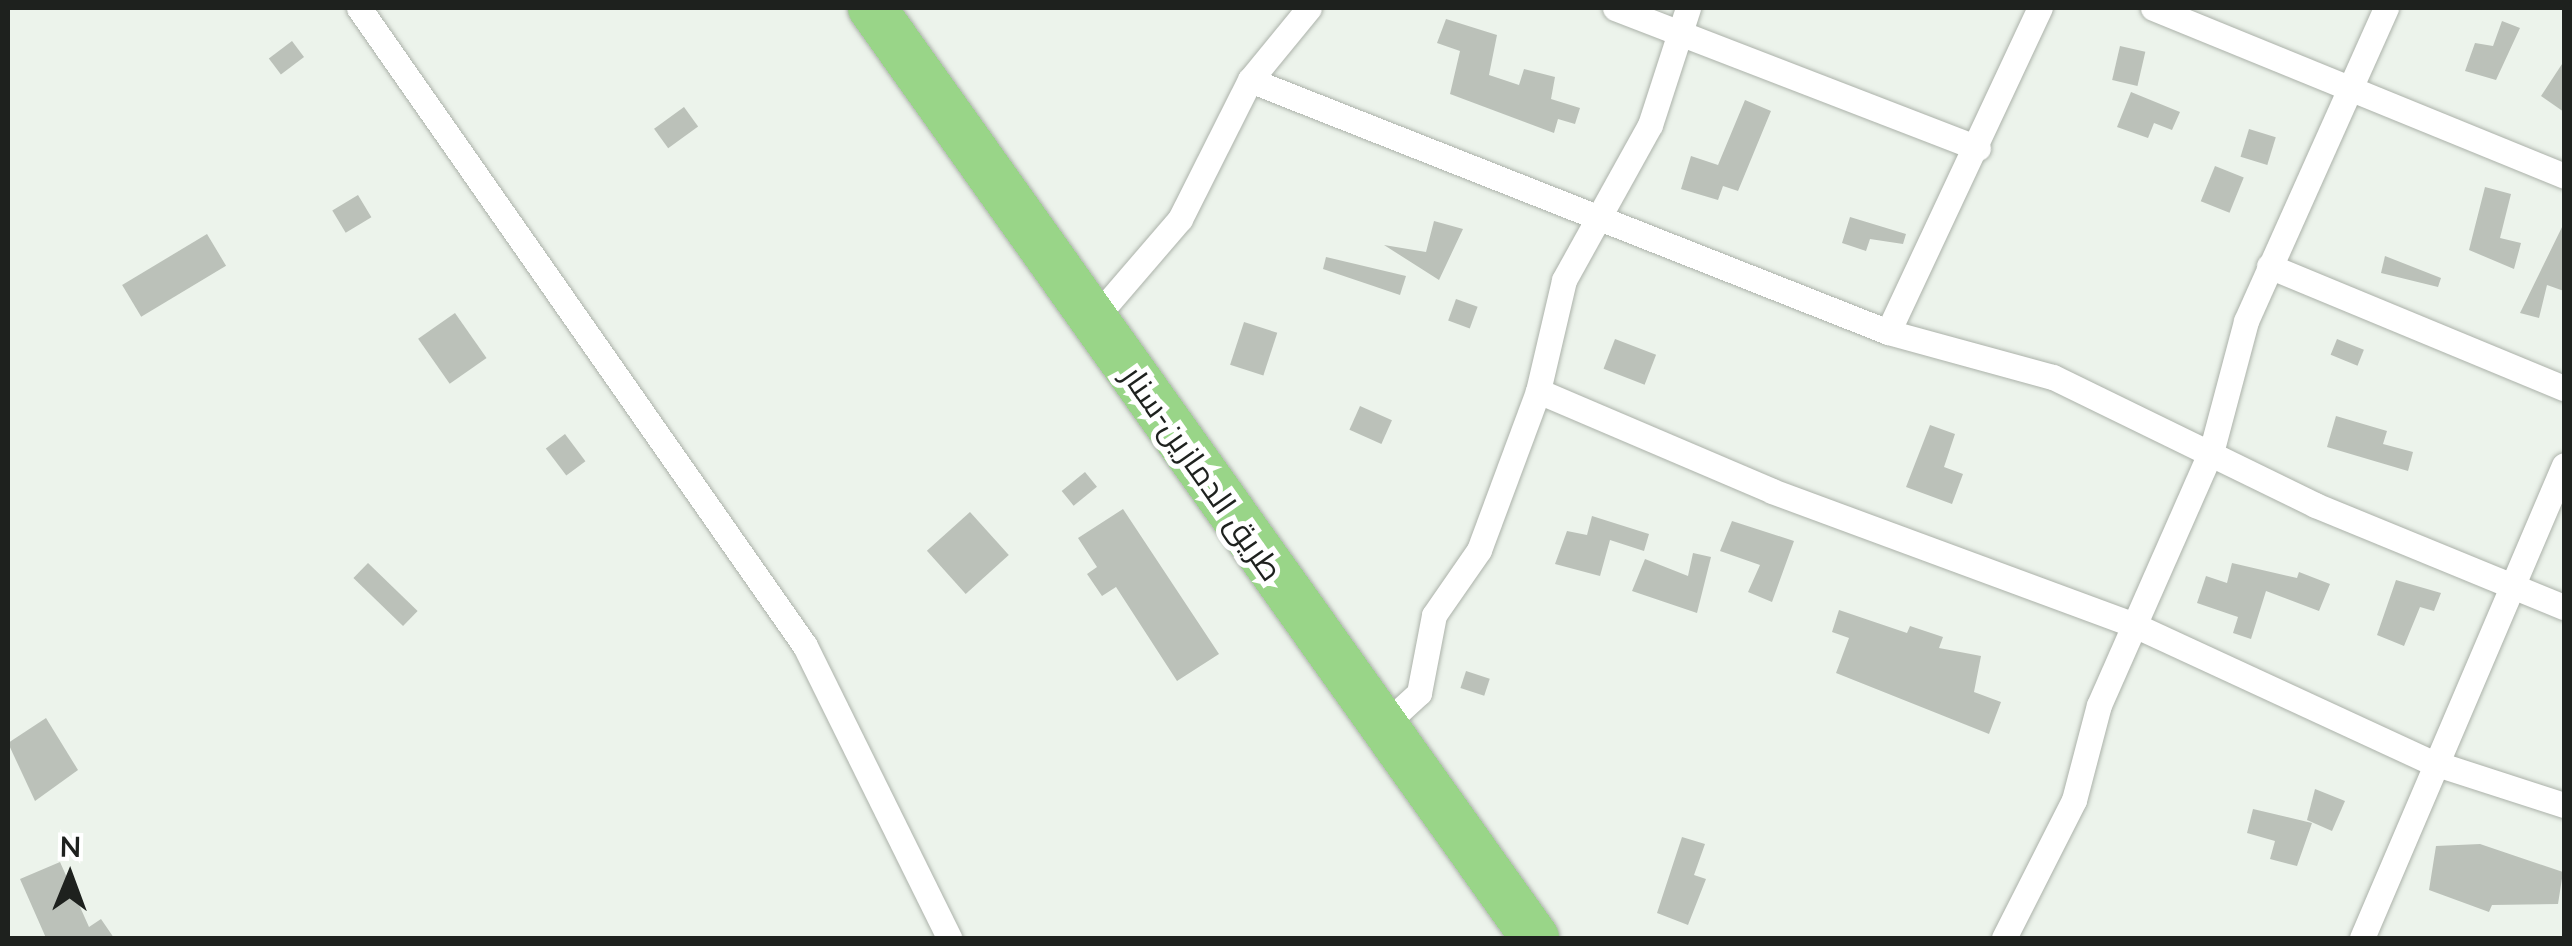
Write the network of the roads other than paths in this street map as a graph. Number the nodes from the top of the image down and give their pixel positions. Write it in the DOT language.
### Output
graph roads {
  1 [pos="359,8"];
  2 [pos="872,8"];
  3 [pos="1309,8"];
  4 [pos="1615,8"];
  5 [pos="1688,8"];
  6 [pos="2040,8"];
  7 [pos="2153,8"];
  8 [pos="2386,8"];
  9 [pos="1678,35"];
  10 [pos="1250,80"];
  11 [pos="2346,89"];
  12 [pos="1978,148"];
  13 [pos="2564,176"];
  14 [pos="1594,220"];
  15 [pos="2269,266"];
  16 [pos="1094,319"];
  17 [pos="1888,332"];
  18 [pos="2564,388"];
  19 [pos="1538,391"];
  20 [pos="2212,449"];
  21 [pos="2564,465"];
  22 [pos="2516,588"];
  23 [pos="2564,607"];
  24 [pos="2132,624"];
  25 [pos="1383,726"];
  26 [pos="2431,762"];
  27 [pos="2564,805"];
  28 [pos="948,938"];
  29 [pos="1534,938"];
  30 [pos="2004,938"];
  31 [pos="2362,938"];
  1 -- 28 [label="street"];
  2 -- 16 [label="highway, طريق الدمازين-سنار"];
  3 -- 10 [label="street"];
  4 -- 9 [label="street"];
  5 -- 9 [label="street"];
  6 -- 12 [label="street"];
  7 -- 11 [label="street"];
  8 -- 11 [label="street"];
  9 -- 12 [label="street"];
  9 -- 14 [label="street"];
  10 -- 14 [label="street"];
  10 -- 16 [label="street"];
  11 -- 13 [label="street"];
  11 -- 15 [label="street"];
  12 -- 17 [label="street"];
  14 -- 17 [label="street"];
  14 -- 19 [label="street"];
  15 -- 18 [label="street"];
  15 -- 20 [label="street"];
  16 -- 25 [label="highway, طريق الدمازين-سنار"];
  17 -- 20 [label="street"];
  19 -- 24 [label="street"];
  19 -- 25 [label="street"];
  20 -- 22 [label="street"];
  20 -- 24 [label="street"];
  21 -- 22 [label="street"];
  22 -- 23 [label="street"];
  22 -- 26 [label="street"];
  24 -- 26 [label="street"];
  24 -- 30 [label="street"];
  25 -- 29 [label="highway, طريق الدمازين-سنار"];
  26 -- 27 [label="street"];
  26 -- 31 [label="street"];
}
